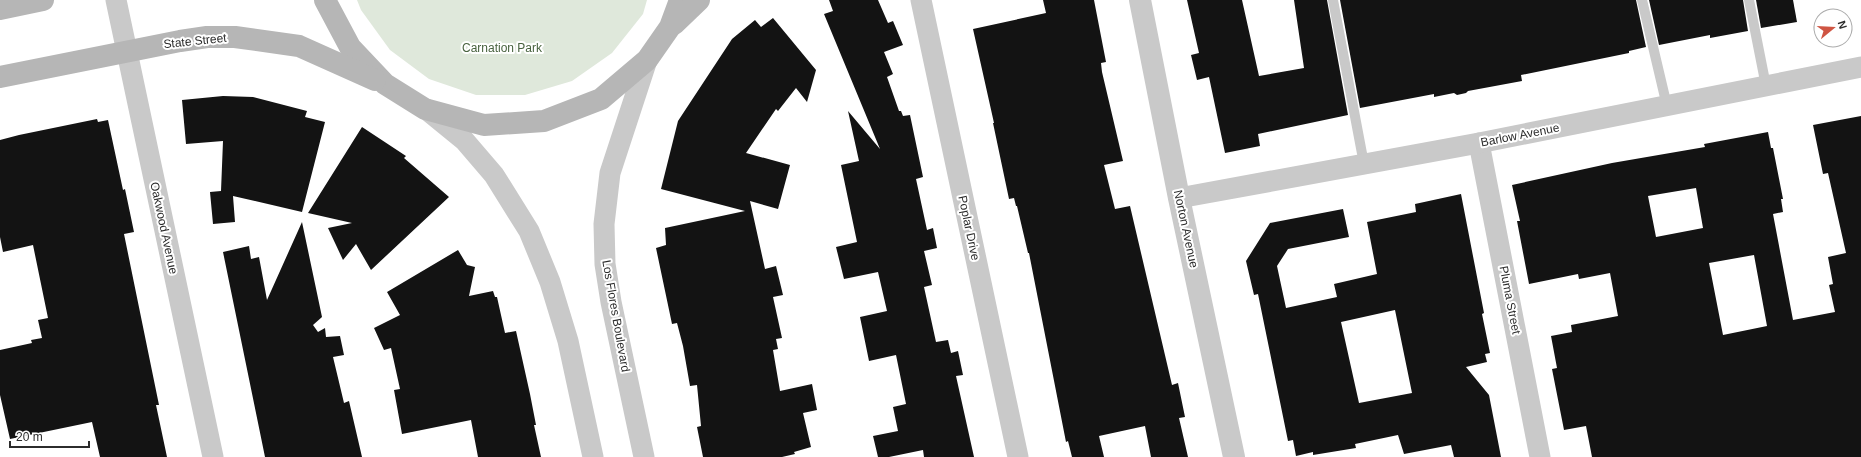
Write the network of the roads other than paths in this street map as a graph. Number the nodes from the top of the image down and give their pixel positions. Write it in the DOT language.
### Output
graph roads {
  1 [pos="43,0"];
  2 [pos="116,0"];
  3 [pos="325,0"];
  4 [pos="680,0"];
  5 [pos="699,0"];
  6 [pos="921,0"];
  7 [pos="1140,0"];
  8 [pos="1333,0"];
  9 [pos="1642,0"];
  10 [pos="1749,0"];
  11 [pos="0,9"];
  12 [pos="670,27"];
  13 [pos="126,50"];
  14 [pos="647,60"];
  15 [pos="1861,67"];
  16 [pos="0,77"];
  17 [pos="385,84"];
  18 [pos="1766,86"];
  19 [pos="1667,106"];
  20 [pos="425,109"];
  21 [pos="1479,143"];
  22 [pos="1364,164"];
  23 [pos="1179,198"];
  24 [pos="213,457"];
  25 [pos="593,457"];
  26 [pos="644,457"];
  27 [pos="1018,457"];
  28 [pos="1234,457"];
  29 [pos="1540,457"];
  1 -- 11 [label="main road"];
  2 -- 13 [label="street, Oakwood Avenue"];
  3 -- 17 [label="main road"];
  4 -- 12 [label="main road"];
  5 -- 12 [label="main road"];
  6 -- 27 [label="street, Poplar Drive"];
  7 -- 23 [label="street, Norton Avenue"];
  8 -- 22 [label="lane"];
  9 -- 19 [label="lane"];
  10 -- 18 [label="lane"];
  12 -- 14 [label="main road"];
  13 -- 16 [label="main road, State Street"];
  13 -- 17 [label="main road, State Street"];
  13 -- 24 [label="street, Oakwood Avenue"];
  14 -- 20 [label="main road"];
  14 -- 26 [label="street, Los Flores Boulevard"];
  15 -- 18 [label="street, Barlow Avenue"];
  17 -- 20 [label="main road"];
  18 -- 19 [label="street, Barlow Avenue"];
  19 -- 21 [label="street, Barlow Avenue"];
  20 -- 25 [label="street"];
  21 -- 22 [label="street, Barlow Avenue"];
  21 -- 29 [label="street, Pluma Street"];
  22 -- 23 [label="street, Barlow Avenue"];
  23 -- 28 [label="street, Norton Avenue"];
}
